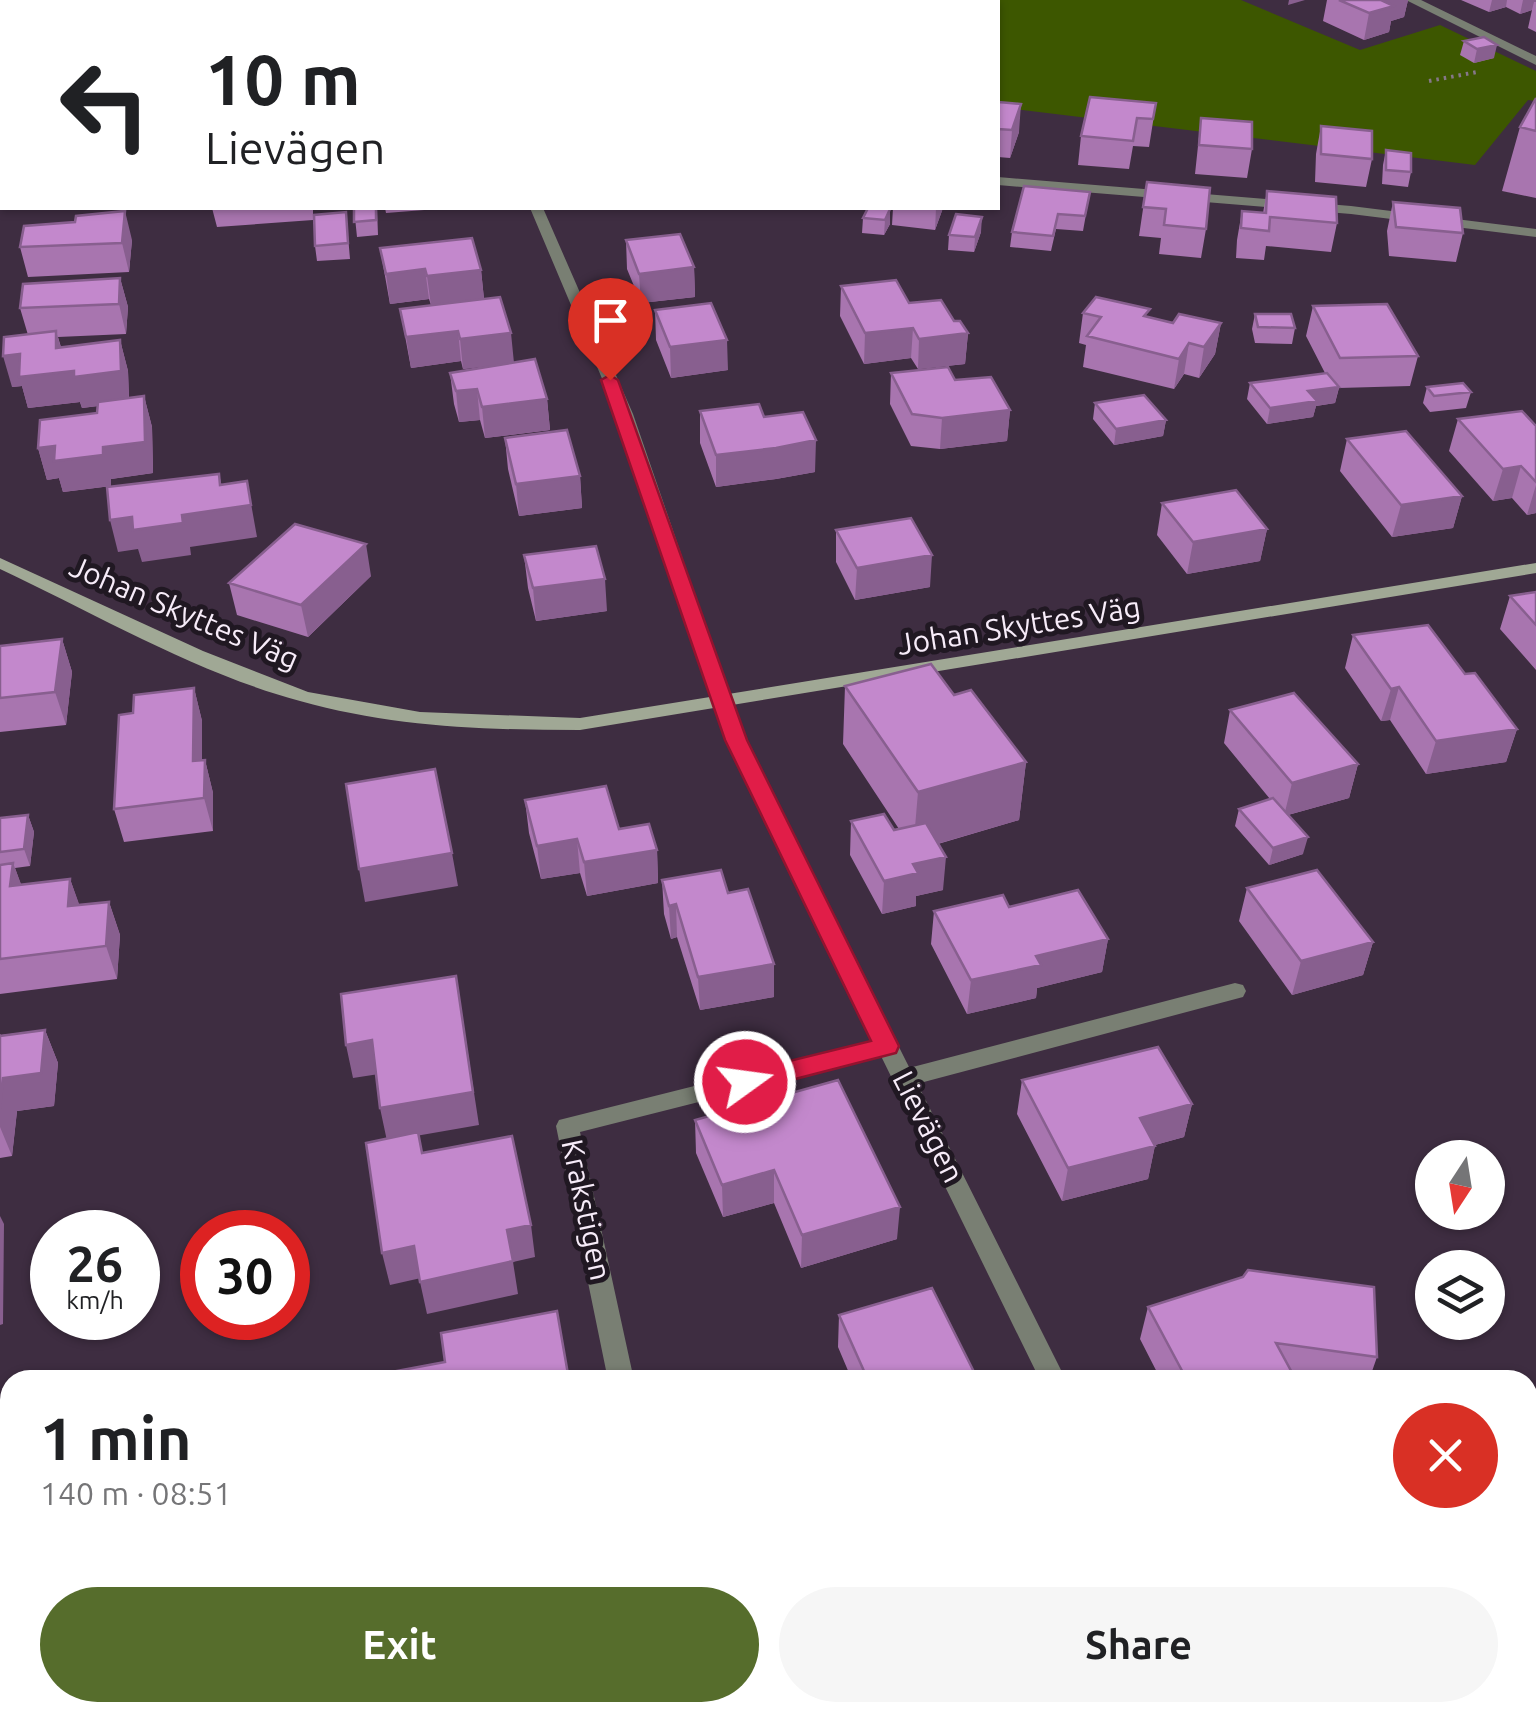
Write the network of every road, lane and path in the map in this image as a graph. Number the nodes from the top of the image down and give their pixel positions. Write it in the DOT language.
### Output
graph roads {
  1 [pos="1412,0"];
  2 [pos="1536,62"];
  3 [pos="1485,70"];
  4 [pos="1429,82"];
  5 [pos="1000,181"];
  6 [pos="537,210"];
  7 [pos="1536,233"];
  8 [pos="0,563"];
  9 [pos="1536,568"];
  10 [pos="723,702"];
  11 [pos="1235,991"];
  12 [pos="887,1046"];
  13 [pos="905,1078"];
  14 [pos="619,1370"];
  15 [pos="1048,1370"];
  1 -- 2 [label="street"];
  3 -- 4 [label="path"];
  5 -- 7 [label="street"];
  6 -- 10 [label="street, Lievägen"];
  8 -- 10 [label="street, Johan Skyttes Väg"];
  9 -- 10 [label="street, Johan Skyttes Väg"];
  10 -- 12 [label="street, Lievägen"];
  11 -- 13 [label="street"];
  12 -- 13 [label="street, Lievägen"];
  12 -- 14 [label="street, Krakstigen"];
  13 -- 15 [label="street, Lievägen"];
}
